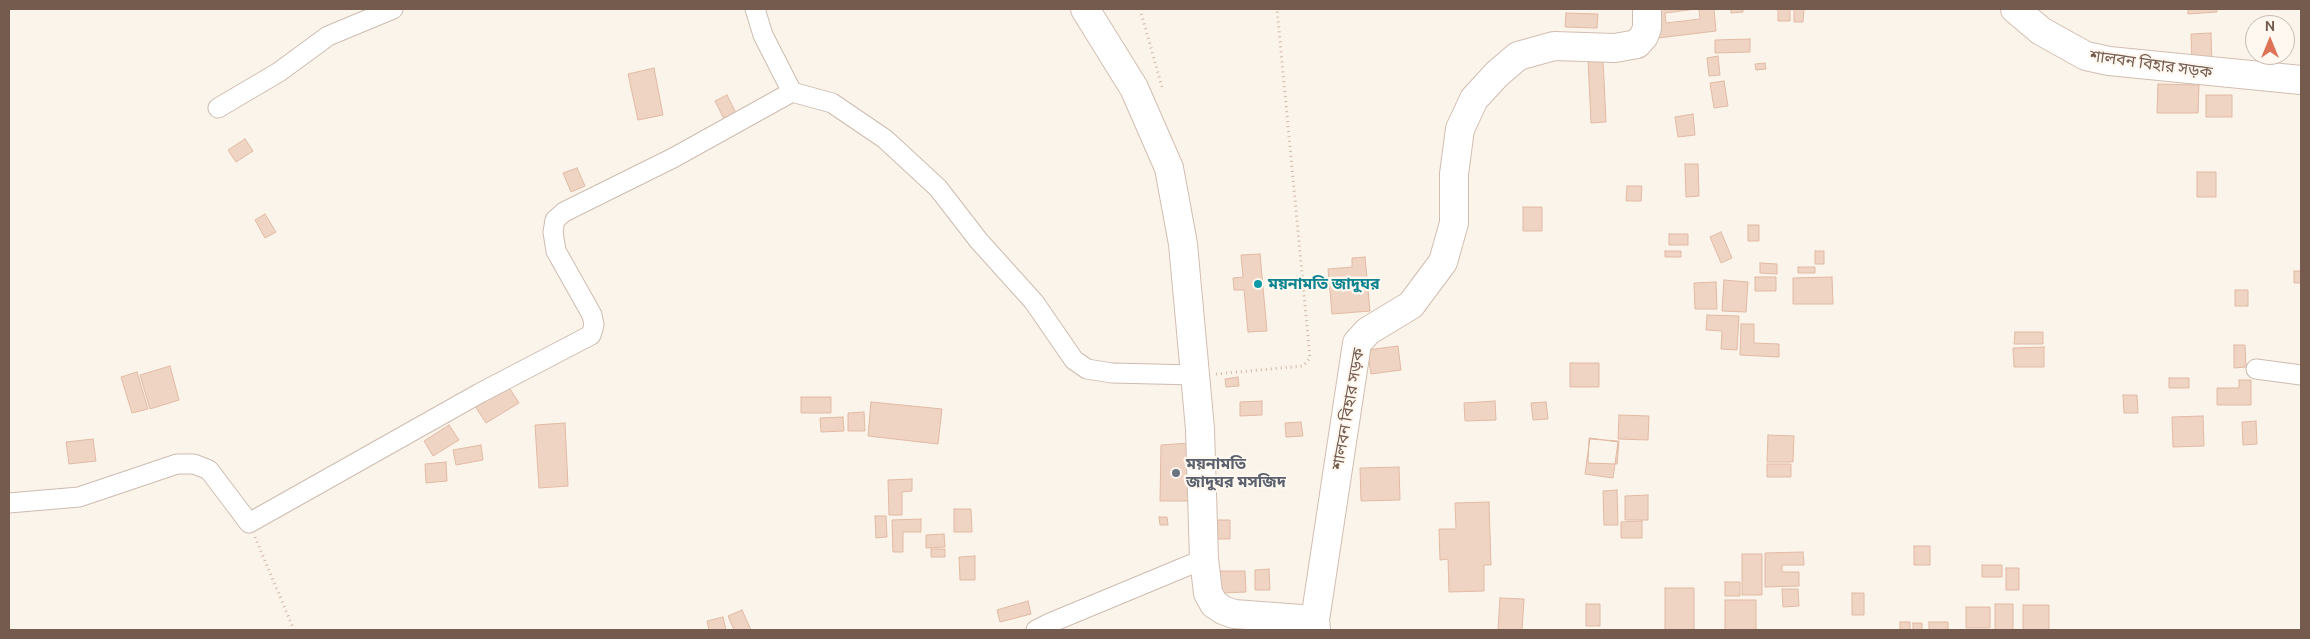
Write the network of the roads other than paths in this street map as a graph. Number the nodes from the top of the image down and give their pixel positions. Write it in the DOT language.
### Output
graph roads {
  1 [pos="393,9"];
  2 [pos="756,9"];
  3 [pos="1085,9"];
  4 [pos="1647,9"];
  5 [pos="2015,9"];
  6 [pos="2301,80"];
  7 [pos="792,92"];
  8 [pos="218,108"];
  9 [pos="2256,369"];
  10 [pos="1195,375"];
  11 [pos="2301,375"];
  12 [pos="9,503"];
  13 [pos="1204,559"];
  14 [pos="1316,625"];
  15 [pos="1036,630"];
  1 -- 8 [label="street"];
  2 -- 7 [label="street"];
  3 -- 10 [label="main road"];
  4 -- 14 [label="main road, শালবন বিহার সড়ক"];
  5 -- 6 [label="main road, শালবন বিহার সড়ক"];
  7 -- 10 [label="street"];
  7 -- 12 [label="street"];
  9 -- 11 [label="street"];
  10 -- 13 [label="main road"];
  13 -- 14 [label="main road"];
  13 -- 15 [label="street"];
}
